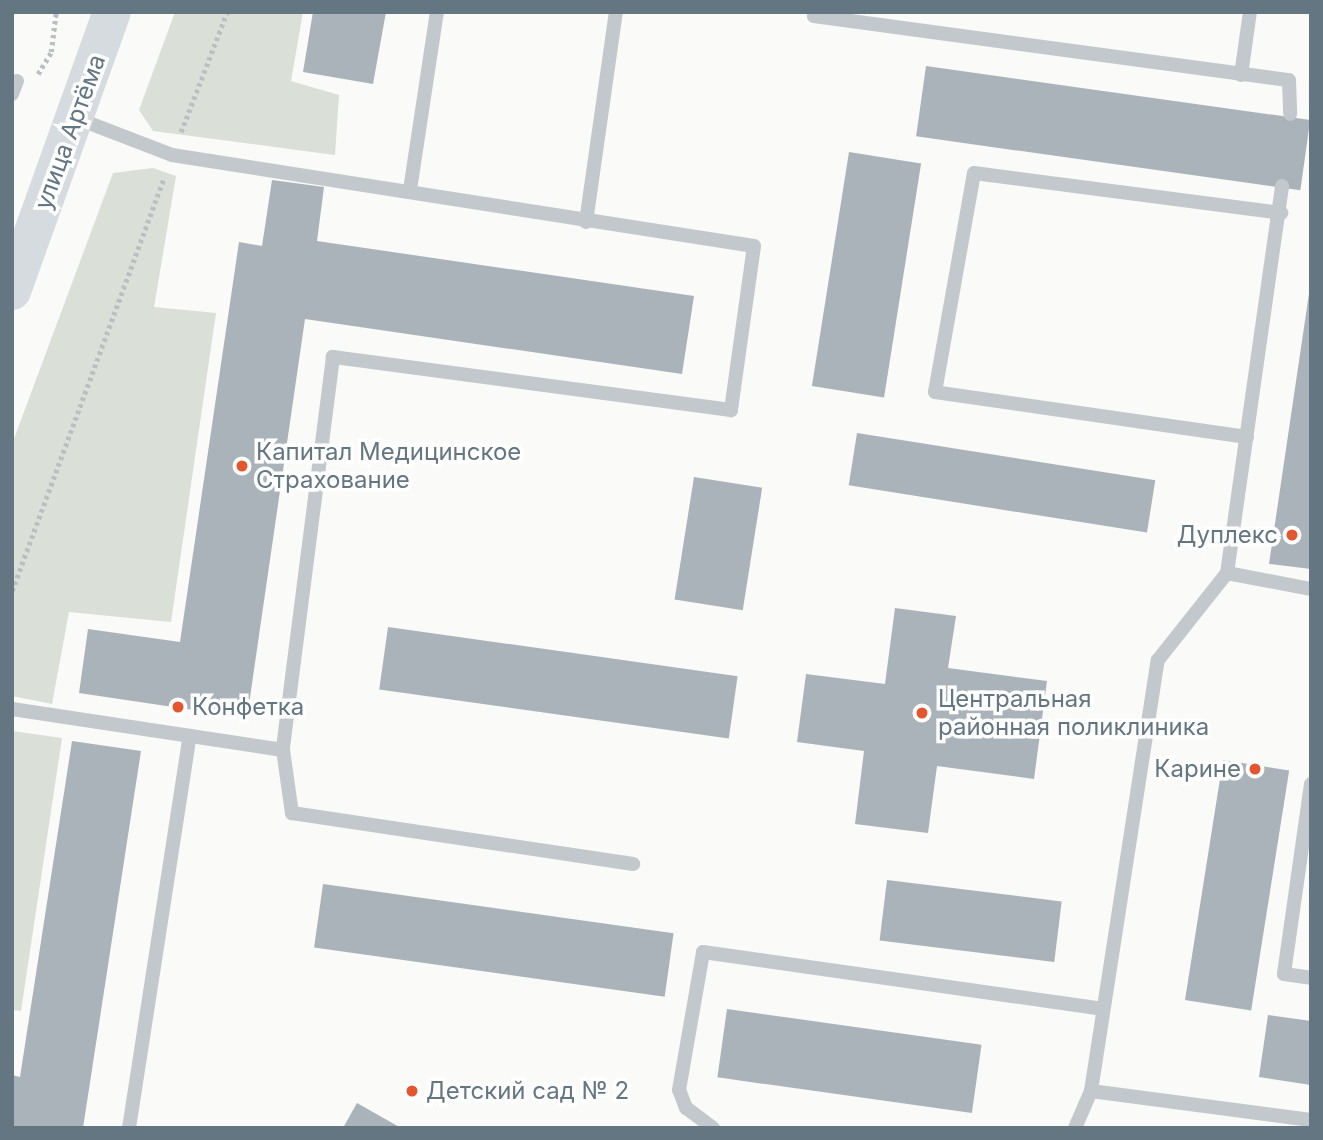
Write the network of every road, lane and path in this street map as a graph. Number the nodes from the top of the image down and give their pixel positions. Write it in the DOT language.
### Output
graph roads {
  1 [pos="57,12"];
  2 [pos="112,12"];
  3 [pos="227,12"];
  4 [pos="437,12"];
  5 [pos="616,12"];
  6 [pos="814,12"];
  7 [pos="1251,12"];
  8 [pos="1241,75"];
  9 [pos="15,88"];
  10 [pos="1290,114"];
  11 [pos="76,118"];
  12 [pos="172,155"];
  13 [pos="1282,186"];
  14 [pos="410,190"];
  15 [pos="1281,213"];
  16 [pos="586,222"];
  17 [pos="12,291"];
  18 [pos="1247,437"];
  19 [pos="1227,573"];
  20 [pos="1311,589"];
  21 [pos="12,591"];
  22 [pos="12,709"];
  23 [pos="190,736"];
  24 [pos="283,750"];
  25 [pos="1311,784"];
  26 [pos="1310,791"];
  27 [pos="632,864"];
  28 [pos="1311,978"];
  29 [pos="1102,1009"];
  30 [pos="1091,1091"];
  31 [pos="1311,1120"];
  32 [pos="129,1128"];
  33 [pos="713,1128"];
  34 [pos="1075,1128"];
  1 -- 9 [label="path"];
  2 -- 11 [label="main road, улица Артёма"];
  3 -- 12 [label="path"];
  4 -- 14 [label="lane"];
  5 -- 16 [label="lane"];
  6 -- 8 [label="lane"];
  7 -- 8 [label="lane"];
  8 -- 10 [label="lane"];
  11 -- 12 [label="lane"];
  11 -- 17 [label="main road, улица Артёма"];
  12 -- 14 [label="lane"];
  12 -- 21 [label="path"];
  13 -- 15 [label="lane"];
  14 -- 16 [label="lane"];
  15 -- 18 [label="lane"];
  15 -- 18 [label="lane"];
  16 -- 24 [label="lane"];
  18 -- 19 [label="lane"];
  19 -- 20 [label="lane"];
  19 -- 29 [label="lane"];
  22 -- 23 [label="lane"];
  23 -- 24 [label="lane"];
  23 -- 32 [label="lane"];
  24 -- 27 [label="lane"];
  25 -- 26 [label="lane"];
  26 -- 28 [label="lane"];
  29 -- 30 [label="lane"];
  29 -- 33 [label="lane"];
  30 -- 31 [label="lane"];
  30 -- 34 [label="lane"];
}
